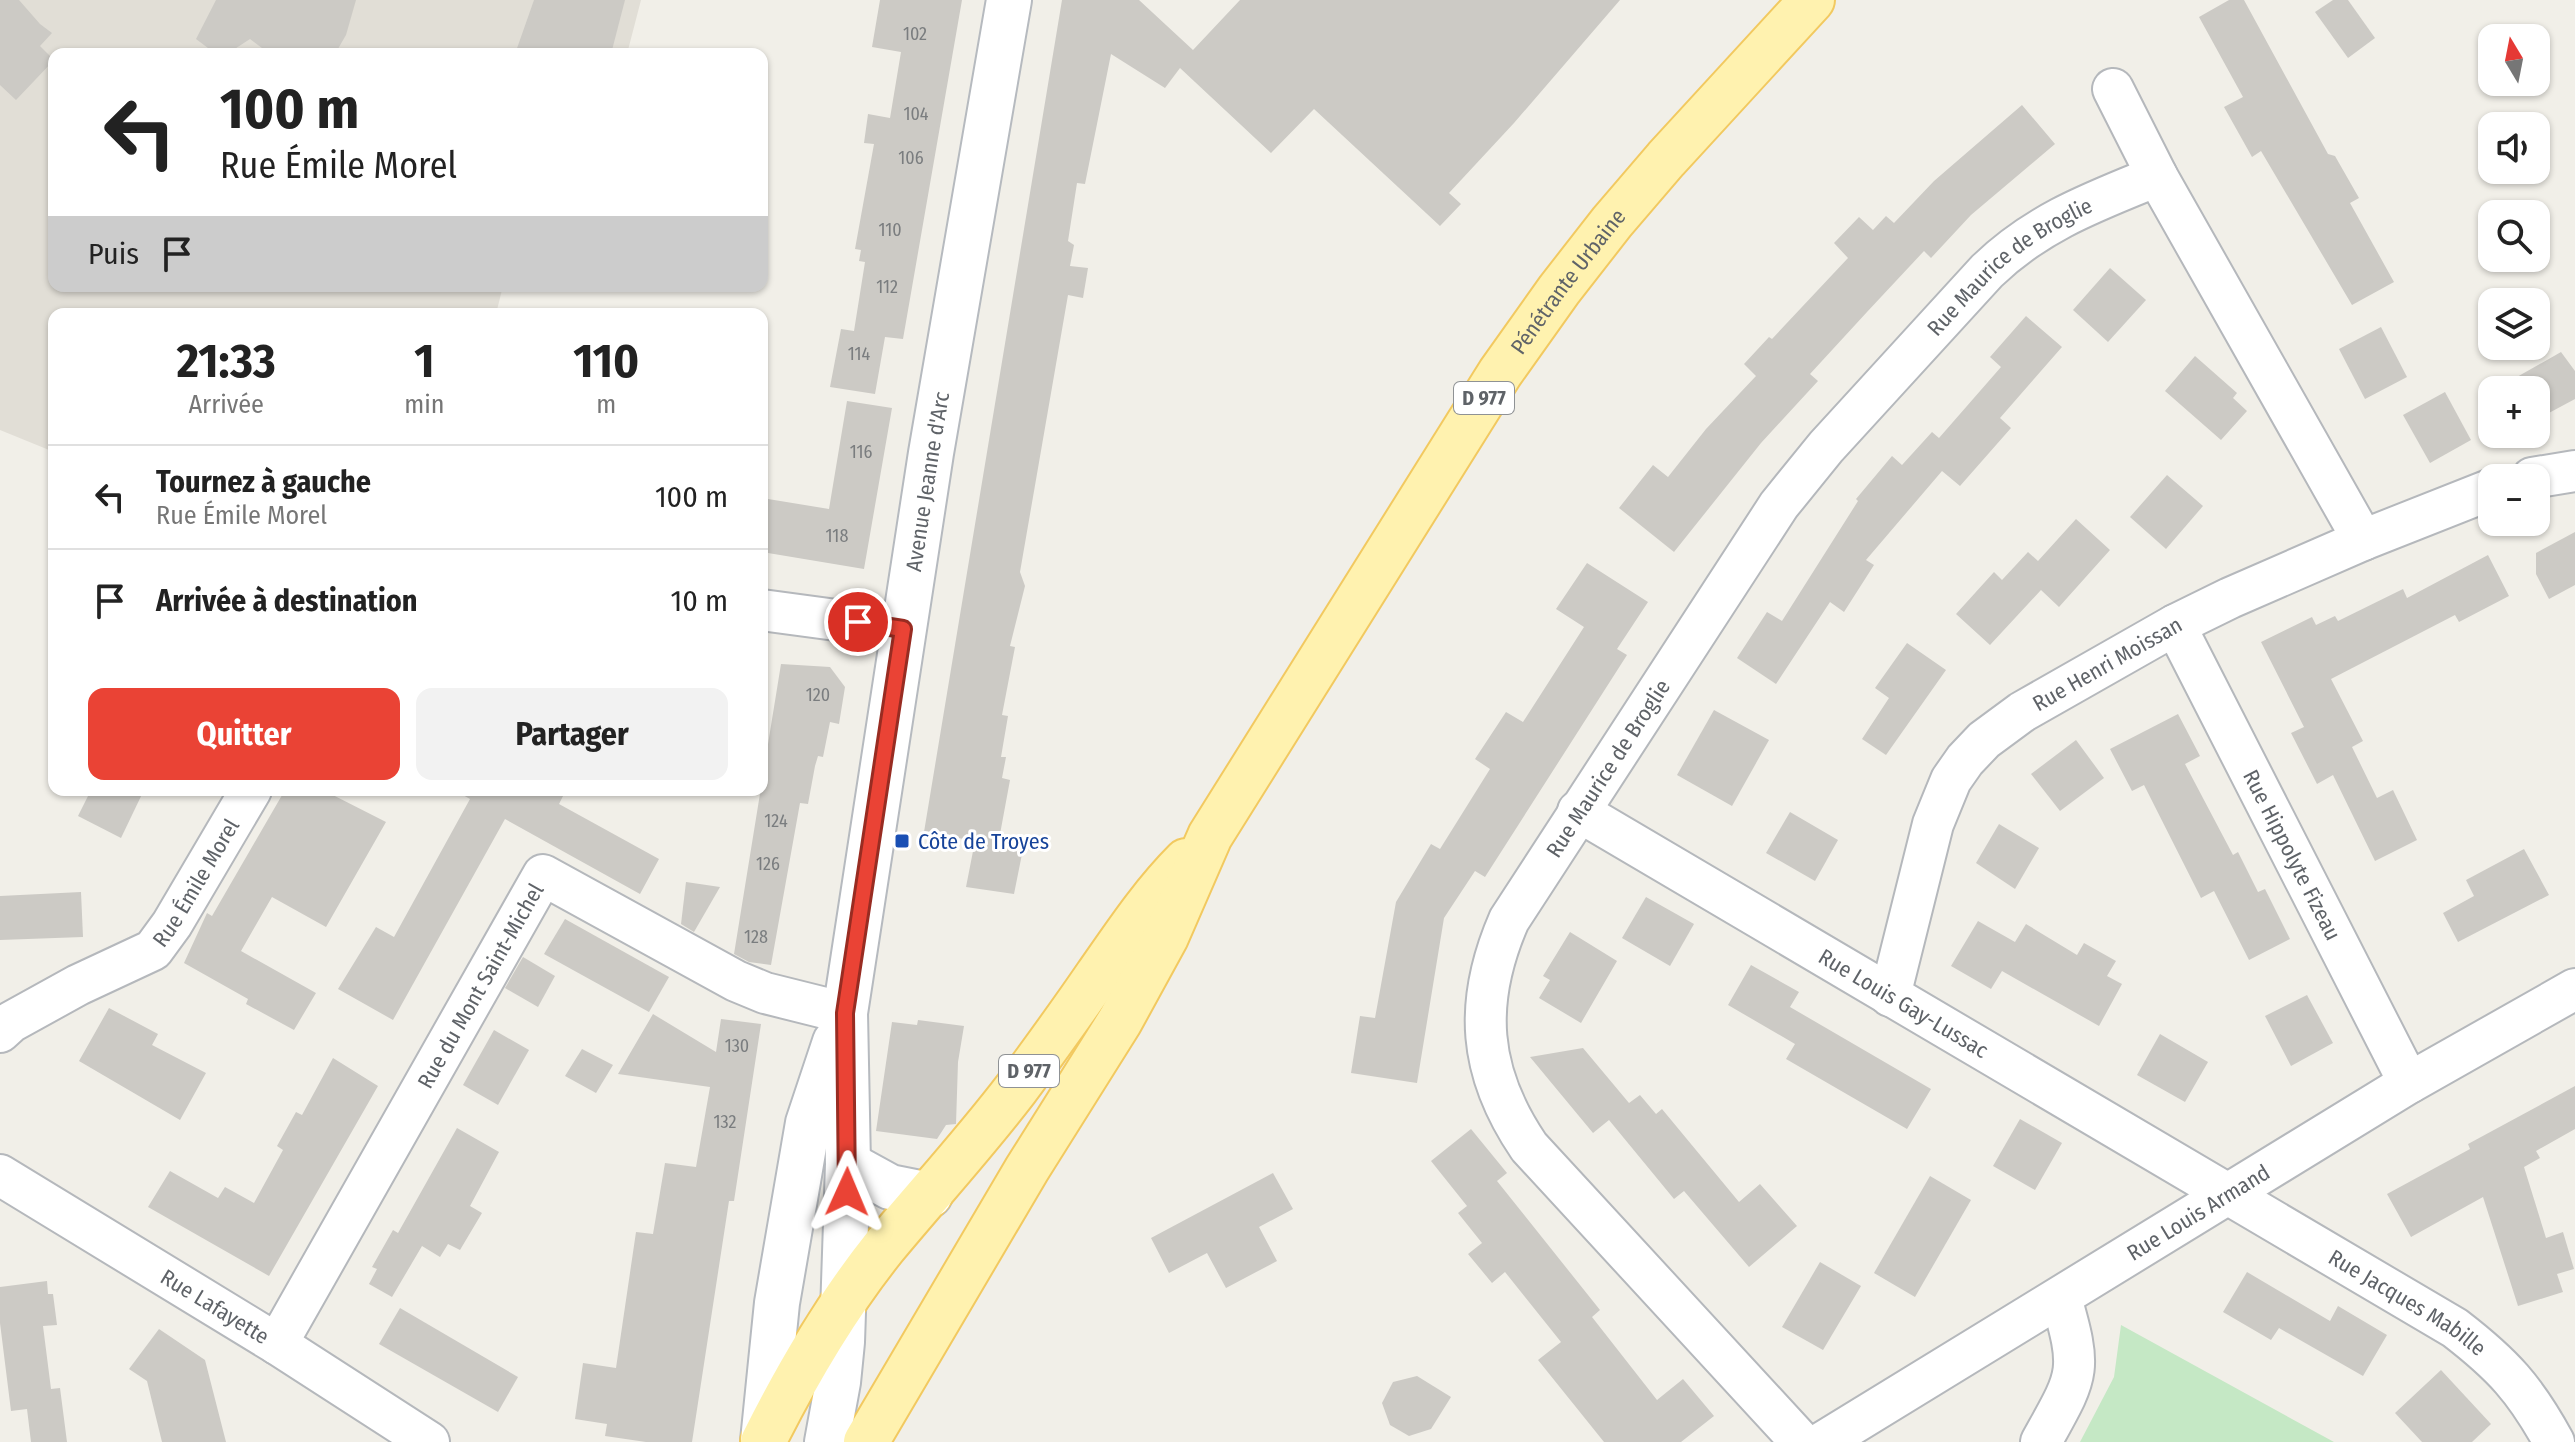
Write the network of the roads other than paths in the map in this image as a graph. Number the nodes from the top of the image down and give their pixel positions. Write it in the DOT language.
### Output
graph roads {
  1 [pos="1009,0"];
  2 [pos="1812,0"];
  3 [pos="2113,89"];
  4 [pos="2157,176"];
  5 [pos="2575,471"];
  6 [pos="2550,475"];
  7 [pos="2478,495"];
  8 [pos="2363,540"];
  9 [pos="768,610"];
  10 [pos="2175,625"];
  11 [pos="903,629"];
  12 [pos="247,796"];
  13 [pos="1578,811"];
  14 [pos="1210,836"];
  15 [pos="2575,989"];
  16 [pos="1890,996"];
  17 [pos="845,1013"];
  18 [pos="0,1032"];
  19 [pos="2409,1083"];
  20 [pos="848,1164"];
  21 [pos="0,1175"];
  22 [pos="930,1195"];
  23 [pos="2231,1195"];
  24 [pos="2061,1298"];
  25 [pos="843,1304"];
  26 [pos="277,1344"];
  27 [pos="429,1442"];
  28 [pos="763,1442"];
  29 [pos="827,1442"];
  30 [pos="866,1442"];
  31 [pos="1801,1442"];
  32 [pos="1823,1442"];
  33 [pos="2041,1442"];
  34 [pos="2554,1442"];
  1 -- 11 [label="main road, Avenue Jeanne d'Arc"];
  2 -- 14 [label="main road, Pénétrante Urbaine / D 977"];
  3 -- 4 [label="street"];
  4 -- 8 [label="street"];
  4 -- 13 [label="street, Rue Maurice de Broglie"];
  5 -- 6 [label="street"];
  7 -- 8 [label="street, Rue Henri Moissan"];
  8 -- 10 [label="street, Rue Henri Moissan"];
  9 -- 11 [label="street"];
  10 -- 16 [label="street, Rue Henri Moissan"];
  10 -- 19 [label="street, Rue Hippolyte Fizeau"];
  11 -- 17 [label="main road, Avenue Jeanne d'Arc"];
  12 -- 18 [label="street, Rue Émile Morel"];
  13 -- 16 [label="street, Rue Louis Gay-Lussac"];
  13 -- 31 [label="street, Rue Maurice de Broglie"];
  14 -- 22 [label="main road, D 977"];
  14 -- 30 [label="main road, D 977"];
  15 -- 19 [label="street, Rue Louis Armand"];
  16 -- 23 [label="street, Rue Louis Gay-Lussac"];
  17 -- 20 [label="main road, Avenue Jeanne d'Arc"];
  17 -- 26 [label="street, Rue du Mont Saint-Michel"];
  17 -- 28 [label="main road, Avenue Jeanne d'Arc"];
  19 -- 23 [label="street, Rue Louis Armand"];
  20 -- 22 [label="main road"];
  20 -- 25 [label="main road, Avenue Jeanne d'Arc"];
  21 -- 26 [label="street, Rue Lafayette"];
  22 -- 25 [label="main road, D 977"];
  23 -- 24 [label="street, Rue Louis Armand"];
  23 -- 34 [label="street, Rue Jacques Mabille"];
  24 -- 32 [label="street, Rue Louis Armand"];
  24 -- 33 [label="street"];
  25 -- 28 [label="main road, D 977"];
  25 -- 29 [label="main road, Avenue Jeanne d'Arc"];
  26 -- 27 [label="street, Rue Lafayette"];
}
